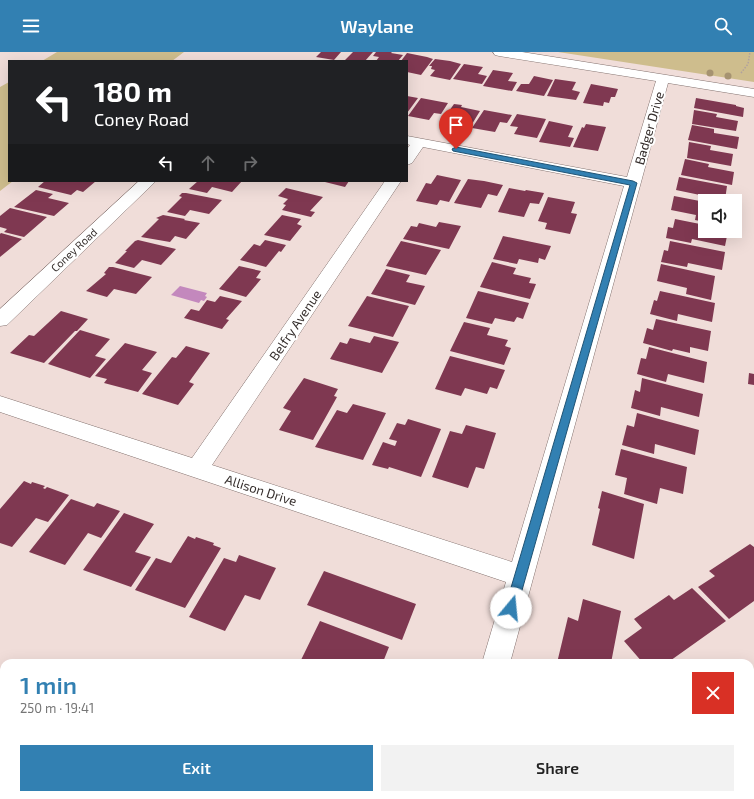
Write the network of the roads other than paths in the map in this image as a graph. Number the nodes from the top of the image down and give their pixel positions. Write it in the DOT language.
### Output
graph roads {
  1 [pos="498,52"];
  2 [pos="663,78"];
  3 [pos="754,93"];
  4 [pos="413,141"];
  5 [pos="408,157"];
  6 [pos="147,182"];
  7 [pos="392,182"];
  8 [pos="633,183"];
  9 [pos="0,320"];
  10 [pos="0,404"];
  11 [pos="197,469"];
  12 [pos="521,576"];
  13 [pos="497,659"];
  1 -- 2 [label="street"];
  2 -- 3 [label="street"];
  2 -- 8 [label="street, Badger Drive"];
  4 -- 5 [label="street"];
  4 -- 8 [label="street"];
  6 -- 9 [label="street, Coney Road"];
  7 -- 11 [label="street, Belfry Avenue"];
  8 -- 12 [label="street, Badger Drive"];
  10 -- 11 [label="street, Allison Drive"];
  11 -- 12 [label="street, Allison Drive"];
  12 -- 13 [label="street, Badger Drive"];
}
